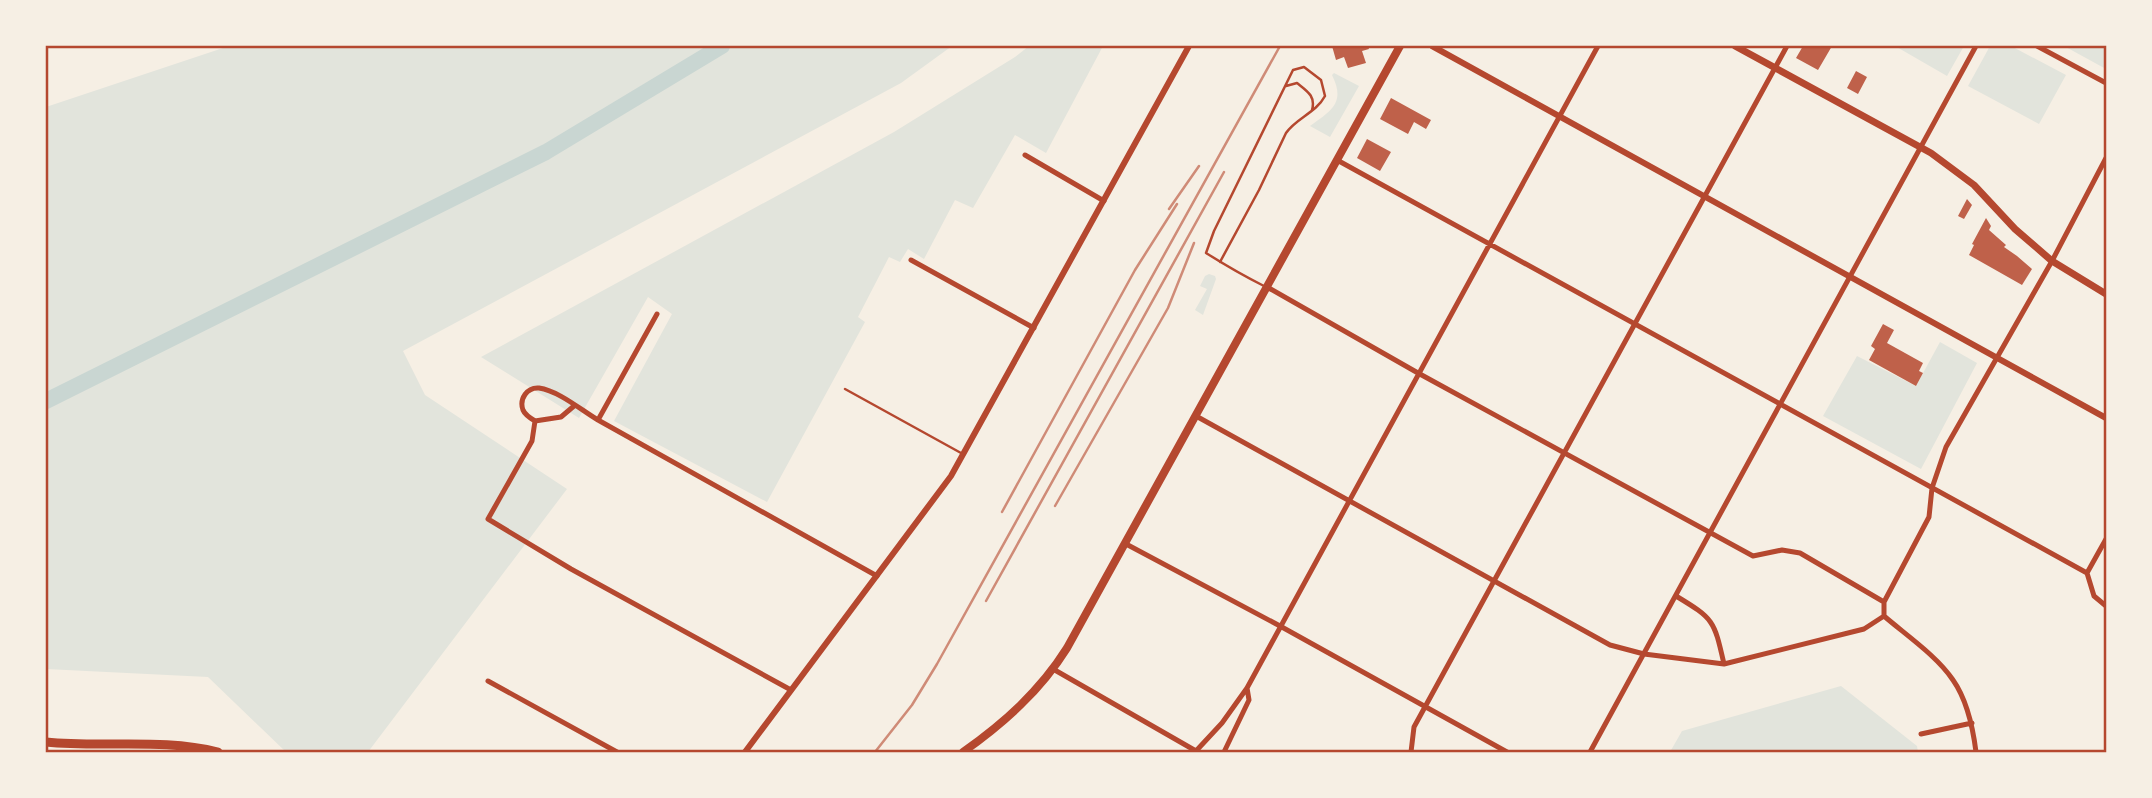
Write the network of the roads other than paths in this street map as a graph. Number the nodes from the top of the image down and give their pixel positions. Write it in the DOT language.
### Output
graph roads {
  1 [pos="1189,46"];
  2 [pos="1400,46"];
  3 [pos="1432,46"];
  4 [pos="1598,46"];
  5 [pos="1735,46"];
  6 [pos="1787,46"];
  7 [pos="1976,46"];
  8 [pos="2037,46"];
  9 [pos="1776,68"];
  10 [pos="2106,83"];
  11 [pos="1284,88"];
  12 [pos="1311,112"];
  13 [pos="1559,115"];
  14 [pos="1921,147"];
  15 [pos="1025,155"];
  16 [pos="2106,158"];
  17 [pos="1337,160"];
  18 [pos="1705,196"];
  19 [pos="1104,201"];
  20 [pos="1489,244"];
  21 [pos="911,260"];
  22 [pos="2052,261"];
  23 [pos="1220,262"];
  24 [pos="1850,277"];
  25 [pos="1267,287"];
  26 [pos="2106,294"];
  27 [pos="657,314"];
  28 [pos="1635,324"];
  29 [pos="1034,328"];
  30 [pos="1996,358"];
  31 [pos="1418,373"];
  32 [pos="845,389"];
  33 [pos="1780,404"];
  34 [pos="574,406"];
  35 [pos="1196,416"];
  36 [pos="2106,418"];
  37 [pos="598,420"];
  38 [pos="535,421"];
  39 [pos="1565,453"];
  40 [pos="964,455"];
  41 [pos="1932,488"];
  42 [pos="1349,500"];
  43 [pos="1711,532"];
  44 [pos="2106,539"];
  45 [pos="1126,544"];
  46 [pos="2087,573"];
  47 [pos="877,576"];
  48 [pos="1495,581"];
  49 [pos="1676,596"];
  50 [pos="1884,603"];
  51 [pos="2106,606"];
  52 [pos="1884,616"];
  53 [pos="1280,626"];
  54 [pos="1644,654"];
  55 [pos="1724,664"];
  56 [pos="1053,669"];
  57 [pos="488,681"];
  58 [pos="1247,688"];
  59 [pos="791,690"];
  60 [pos="1426,707"];
  61 [pos="1972,723"];
  62 [pos="1922,734"];
  63 [pos="46,742"];
  64 [pos="218,752"];
  65 [pos="617,752"];
  66 [pos="745,752"];
  67 [pos="963,752"];
  68 [pos="1224,752"];
  69 [pos="1412,752"];
  70 [pos="1507,752"];
  71 [pos="1590,752"];
  72 [pos="1976,752"];
  1 -- 19 [label="street"];
  2 -- 17 [label="main road"];
  3 -- 13 [label="street"];
  4 -- 13 [label="street"];
  5 -- 9 [label="main road"];
  6 -- 9 [label="street"];
  7 -- 14 [label="street"];
  8 -- 10 [label="street"];
  9 -- 14 [label="main road"];
  9 -- 18 [label="street"];
  11 -- 12 [label="lane"];
  11 -- 12 [label="lane"];
  11 -- 23 [label="lane"];
  12 -- 23 [label="lane"];
  13 -- 18 [label="street"];
  13 -- 20 [label="street"];
  14 -- 22 [label="main road"];
  14 -- 24 [label="street"];
  15 -- 19 [label="street"];
  16 -- 22 [label="street"];
  17 -- 20 [label="street"];
  17 -- 25 [label="main road"];
  18 -- 24 [label="street"];
  18 -- 28 [label="street"];
  19 -- 29 [label="street"];
  20 -- 28 [label="street"];
  20 -- 31 [label="street"];
  21 -- 29 [label="street"];
  22 -- 26 [label="main road"];
  22 -- 30 [label="street"];
  23 -- 25 [label="lane"];
  24 -- 30 [label="street"];
  24 -- 33 [label="street"];
  25 -- 31 [label="street"];
  25 -- 35 [label="main road"];
  27 -- 37 [label="street"];
  28 -- 33 [label="street"];
  28 -- 39 [label="street"];
  29 -- 40 [label="street"];
  30 -- 36 [label="street"];
  30 -- 41 [label="street"];
  31 -- 39 [label="street"];
  31 -- 42 [label="street"];
  32 -- 40 [label="lane"];
  33 -- 41 [label="street"];
  33 -- 43 [label="street"];
  34 -- 37 [label="street"];
  34 -- 38 [label="street"];
  34 -- 38 [label="street"];
  35 -- 42 [label="street"];
  35 -- 45 [label="main road"];
  37 -- 47 [label="street"];
  38 -- 59 [label="street"];
  39 -- 43 [label="street"];
  39 -- 48 [label="street"];
  40 -- 47 [label="street"];
  41 -- 46 [label="street"];
  41 -- 50 [label="street"];
  42 -- 48 [label="street"];
  42 -- 53 [label="street"];
  43 -- 49 [label="street"];
  43 -- 50 [label="street"];
  44 -- 46 [label="street"];
  45 -- 53 [label="street"];
  45 -- 56 [label="main road"];
  46 -- 51 [label="street"];
  47 -- 59 [label="street"];
  48 -- 54 [label="street"];
  48 -- 60 [label="street"];
  49 -- 54 [label="street"];
  49 -- 55 [label="street"];
  50 -- 52 [label="street"];
  52 -- 55 [label="street"];
  52 -- 61 [label="street"];
  53 -- 58 [label="street"];
  53 -- 60 [label="street"];
  54 -- 55 [label="street"];
  54 -- 71 [label="street"];
  56 -- 58 [label="street"];
  56 -- 67 [label="main road"];
  57 -- 65 [label="street"];
  58 -- 68 [label="street"];
  59 -- 66 [label="street"];
  60 -- 69 [label="street"];
  60 -- 70 [label="street"];
  61 -- 62 [label="street"];
  61 -- 72 [label="street"];
  63 -- 64 [label="highway"];
}
